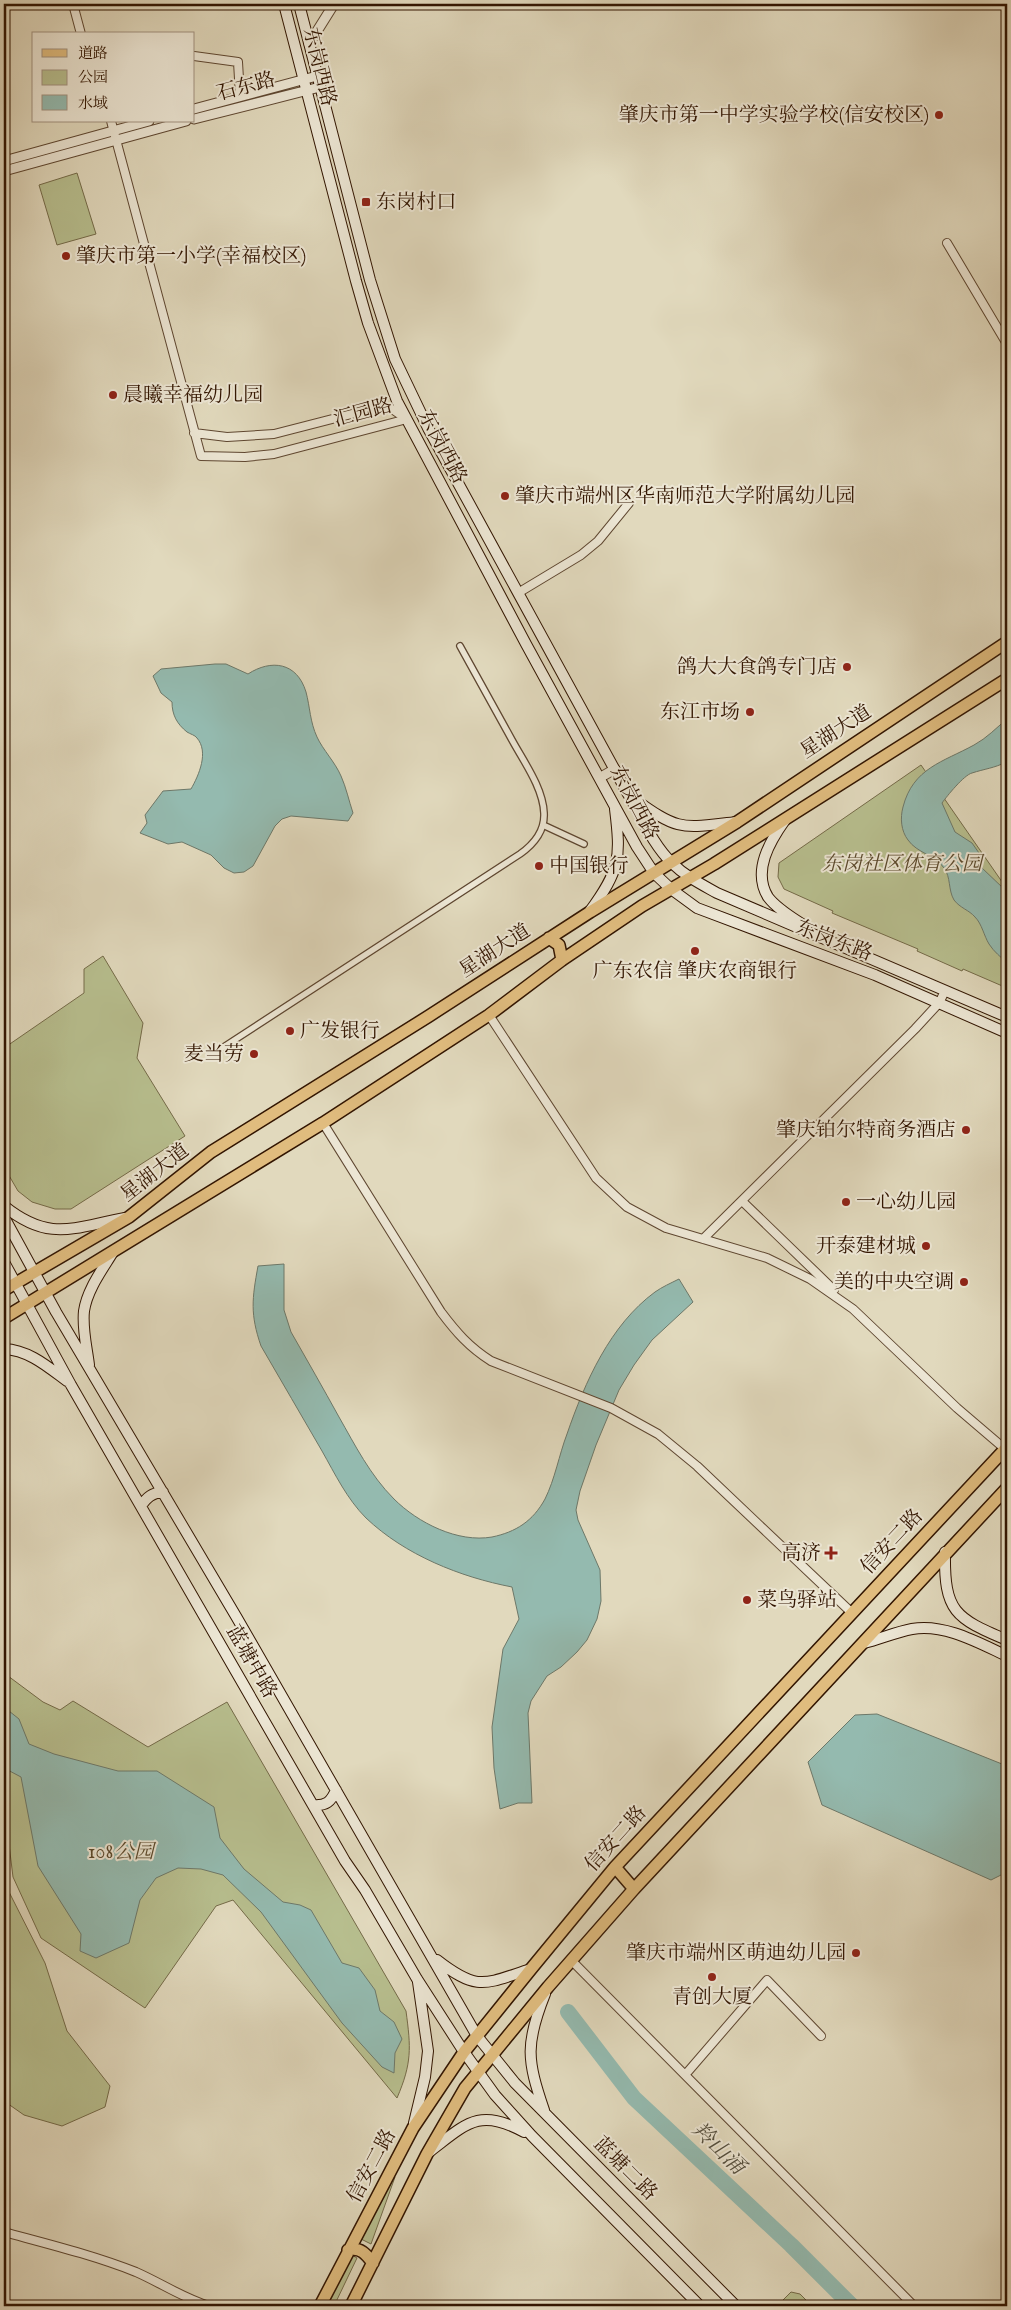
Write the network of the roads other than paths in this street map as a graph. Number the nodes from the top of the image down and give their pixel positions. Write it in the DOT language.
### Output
graph roads {
  1 [pos="73,4"];
  2 [pos="284,4"];
  3 [pos="299,4"];
  4 [pos="334,4"];
  5 [pos="80,32"];
  6 [pos="309,44"];
  7 [pos="195,56"];
  8 [pos="317,76"];
  9 [pos="306,85"];
  10 [pos="320,87"];
  11 [pos="240,96"];
  12 [pos="195,109"];
  13 [pos="195,119"];
  14 [pos="111,122"];
  15 [pos="147,122"];
  16 [pos="181,122"];
  17 [pos="115,136"];
  18 [pos="4,161"];
  19 [pos="4,171"];
  20 [pos="947,243"];
  21 [pos="1007,344"];
  22 [pos="407,419"];
  23 [pos="194,433"];
  24 [pos="629,504"];
  25 [pos="518,593"];
  26 [pos="1007,642"];
  27 [pos="460,646"];
  28 [pos="1007,679"];
  29 [pos="615,769"];
  30 [pos="600,777"];
  31 [pos="628,794"];
  32 [pos="614,803"];
  33 [pos="786,819"];
  34 [pos="737,822"];
  35 [pos="543,825"];
  36 [pos="584,844"];
  37 [pos="671,863"];
  38 [pos="654,873"];
  39 [pos="690,878"];
  40 [pos="671,889"];
  41 [pos="590,912"];
  42 [pos="549,938"];
  43 [pos="822,938"];
  44 [pos="562,960"];
  45 [pos="945,990"];
  46 [pos="939,1004"];
  47 [pos="489,1015"];
  48 [pos="1007,1017"];
  49 [pos="1007,1033"];
  50 [pos="216,1052"];
  51 [pos="322,1123"];
  52 [pos="742,1201"];
  53 [pos="4,1206"];
  54 [pos="4,1217"];
  55 [pos="129,1217"];
  56 [pos="703,1239"];
  57 [pos="113,1252"];
  58 [pos="4,1262"];
  59 [pos="34,1274"];
  60 [pos="16,1284"];
  61 [pos="4,1290"];
  62 [pos="45,1293"];
  63 [pos="27,1304"];
  64 [pos="853,1309"];
  65 [pos="4,1318"];
  66 [pos="4,1349"];
  67 [pos="89,1369"];
  68 [pos="71,1385"];
  69 [pos="1006,1448"];
  70 [pos="1007,1488"];
  71 [pos="163,1492"];
  72 [pos="141,1506"];
  73 [pos="946,1552"];
  74 [pos="852,1613"];
  75 [pos="1007,1640"];
  76 [pos="864,1643"];
  77 [pos="1007,1656"];
  78 [pos="336,1790"];
  79 [pos="312,1805"];
  80 [pos="615,1867"];
  81 [pos="634,1888"];
  82 [pos="434,1958"];
  83 [pos="572,1961"];
  84 [pos="530,1970"];
  85 [pos="417,1979"];
  86 [pos="548,1987"];
  87 [pos="477,2036"];
  88 [pos="821,2036"];
  89 [pos="464,2052"];
  90 [pos="492,2055"];
  91 [pos="478,2071"];
  92 [pos="684,2074"];
  93 [pos="545,2113"];
  94 [pos="413,2128"];
  95 [pos="532,2136"];
  96 [pos="427,2154"];
  97 [pos="4,2232"];
  98 [pos="348,2250"];
  99 [pos="373,2263"];
  100 [pos="209,2306"];
  101 [pos="320,2306"];
  102 [pos="351,2306"];
  103 [pos="700,2306"];
  104 [pos="736,2306"];
  105 [pos="914,2306"];
  1 -- 5 [label="street"];
  2 -- 9 [label="main road, 东岗西路"];
  3 -- 6 [label="main road, 东岗西路"];
  4 -- 6 [label="street"];
  6 -- 8 [label="main road, 东岗西路"];
  7 -- 11 [label="street"];
  8 -- 9 [label="street"];
  8 -- 10 [label="main road, 东岗西路"];
  9 -- 10 [label="street"];
  9 -- 11 [label="street, 石东路"];
  9 -- 13 [label="street, 石东路"];
  9 -- 22 [label="main road, 东岗西路"];
  10 -- 25 [label="main road, 东岗西路"];
  11 -- 12 [label="street, 石东路"];
  14 -- 17 [label="street"];
  15 -- 17 [label="street"];
  16 -- 17 [label="street"];
  17 -- 18 [label="street"];
  17 -- 19 [label="street"];
  17 -- 23 [label="street"];
  20 -- 21 [label="street"];
  22 -- 23 [label="street, 汇园路"];
  22 -- 23 [label="street, 汇园路"];
  22 -- 30 [label="main road, 东岗西路"];
  24 -- 25 [label="street"];
  25 -- 29 [label="main road, 东岗西路"];
  26 -- 34 [label="main road, 星湖大道"];
  27 -- 35 [label="street"];
  28 -- 33 [label="main road, 星湖大道"];
  29 -- 30 [label="street"];
  29 -- 31 [label="main road, 东岗西路"];
  30 -- 32 [label="main road, 东岗西路"];
  31 -- 34 [label="main road"];
  31 -- 37 [label="main road, 东岗西路"];
  32 -- 38 [label="main road, 东岗西路"];
  32 -- 41 [label="main road"];
  33 -- 39 [label="main road, 星湖大道"];
  33 -- 43 [label="main road"];
  34 -- 37 [label="main road, 星湖大道"];
  35 -- 36 [label="street"];
  35 -- 50 [label="street"];
  37 -- 38 [label="main road, 星湖大道"];
  37 -- 39 [label="main road, 东岗东路"];
  38 -- 40 [label="main road, 东岗东路"];
  38 -- 41 [label="main road, 星湖大道"];
  39 -- 40 [label="main road, 星湖大道"];
  39 -- 43 [label="main road, 东岗东路"];
  40 -- 44 [label="main road, 星湖大道"];
  40 -- 46 [label="main road, 东岗东路"];
  41 -- 42 [label="main road, 星湖大道"];
  42 -- 44 [label="main road"];
  42 -- 55 [label="main road, 星湖大道"];
  43 -- 45 [label="main road, 东岗东路"];
  44 -- 47 [label="main road, 星湖大道"];
  45 -- 46 [label="street"];
  45 -- 48 [label="main road, 东岗东路"];
  46 -- 49 [label="main road, 东岗东路"];
  46 -- 52 [label="street"];
  47 -- 51 [label="main road, 星湖大道"];
  47 -- 56 [label="street"];
  51 -- 57 [label="main road, 星湖大道"];
  51 -- 74 [label="street"];
  52 -- 56 [label="street"];
  52 -- 64 [label="street"];
  53 -- 55 [label="main road"];
  54 -- 59 [label="main road, 蓝塘中路"];
  55 -- 59 [label="main road, 星湖大道"];
  56 -- 64 [label="street"];
  57 -- 62 [label="main road, 星湖大道"];
  57 -- 67 [label="main road"];
  58 -- 60 [label="main road, 蓝塘中路"];
  59 -- 60 [label="main road, 星湖大道"];
  59 -- 62 [label="main road, 蓝塘中路"];
  60 -- 61 [label="main road, 星湖大道"];
  60 -- 63 [label="main road, 蓝塘中路"];
  62 -- 63 [label="main road, 星湖大道"];
  62 -- 67 [label="main road, 蓝塘中路"];
  63 -- 65 [label="main road, 星湖大道"];
  63 -- 68 [label="main road, 蓝塘中路"];
  64 -- 69 [label="street"];
  66 -- 68 [label="main road"];
  67 -- 71 [label="main road, 蓝塘中路"];
  68 -- 72 [label="main road, 蓝塘中路"];
  69 -- 74 [label="main road, 信安二路"];
  70 -- 73 [label="main road"];
  71 -- 72 [label="main road"];
  71 -- 78 [label="main road, 蓝塘中路"];
  72 -- 79 [label="main road, 蓝塘中路"];
  73 -- 75 [label="main road"];
  73 -- 76 [label="main road"];
  74 -- 80 [label="main road, 信安二路"];
  76 -- 77 [label="main road"];
  76 -- 81 [label="main road"];
  78 -- 79 [label="main road"];
  78 -- 82 [label="main road, 蓝塘中路"];
  79 -- 85 [label="main road, 蓝塘中路"];
  80 -- 81 [label="main road"];
  80 -- 84 [label="main road, 信安二路"];
  81 -- 83 [label="main road"];
  82 -- 84 [label="main road"];
  82 -- 87 [label="main road, 蓝塘中路"];
  83 -- 86 [label="main road"];
  83 -- 92 [label="street"];
  84 -- 87 [label="main road, 信安二路"];
  85 -- 89 [label="main road, 蓝塘中路"];
  85 -- 94 [label="main road"];
  86 -- 90 [label="main road"];
  86 -- 93 [label="main road"];
  87 -- 89 [label="main road, 信安二路"];
  87 -- 90 [label="main road, 蓝塘中路"];
  88 -- 92 [label="street"];
  89 -- 91 [label="main road, 蓝塘中路"];
  89 -- 94 [label="main road, 信安二路"];
  90 -- 91 [label="main road"];
  90 -- 93 [label="main road, 蓝塘二路"];
  91 -- 95 [label="main road"];
  91 -- 96 [label="main road"];
  92 -- 105 [label="street"];
  93 -- 104 [label="main road, 蓝塘二路"];
  94 -- 98 [label="main road, 信安二路"];
  95 -- 96 [label="main road"];
  95 -- 103 [label="main road"];
  96 -- 99 [label="main road"];
  97 -- 100 [label="street"];
  98 -- 99 [label="main road"];
  98 -- 101 [label="main road, 信安二路"];
  99 -- 102 [label="main road"];
}
